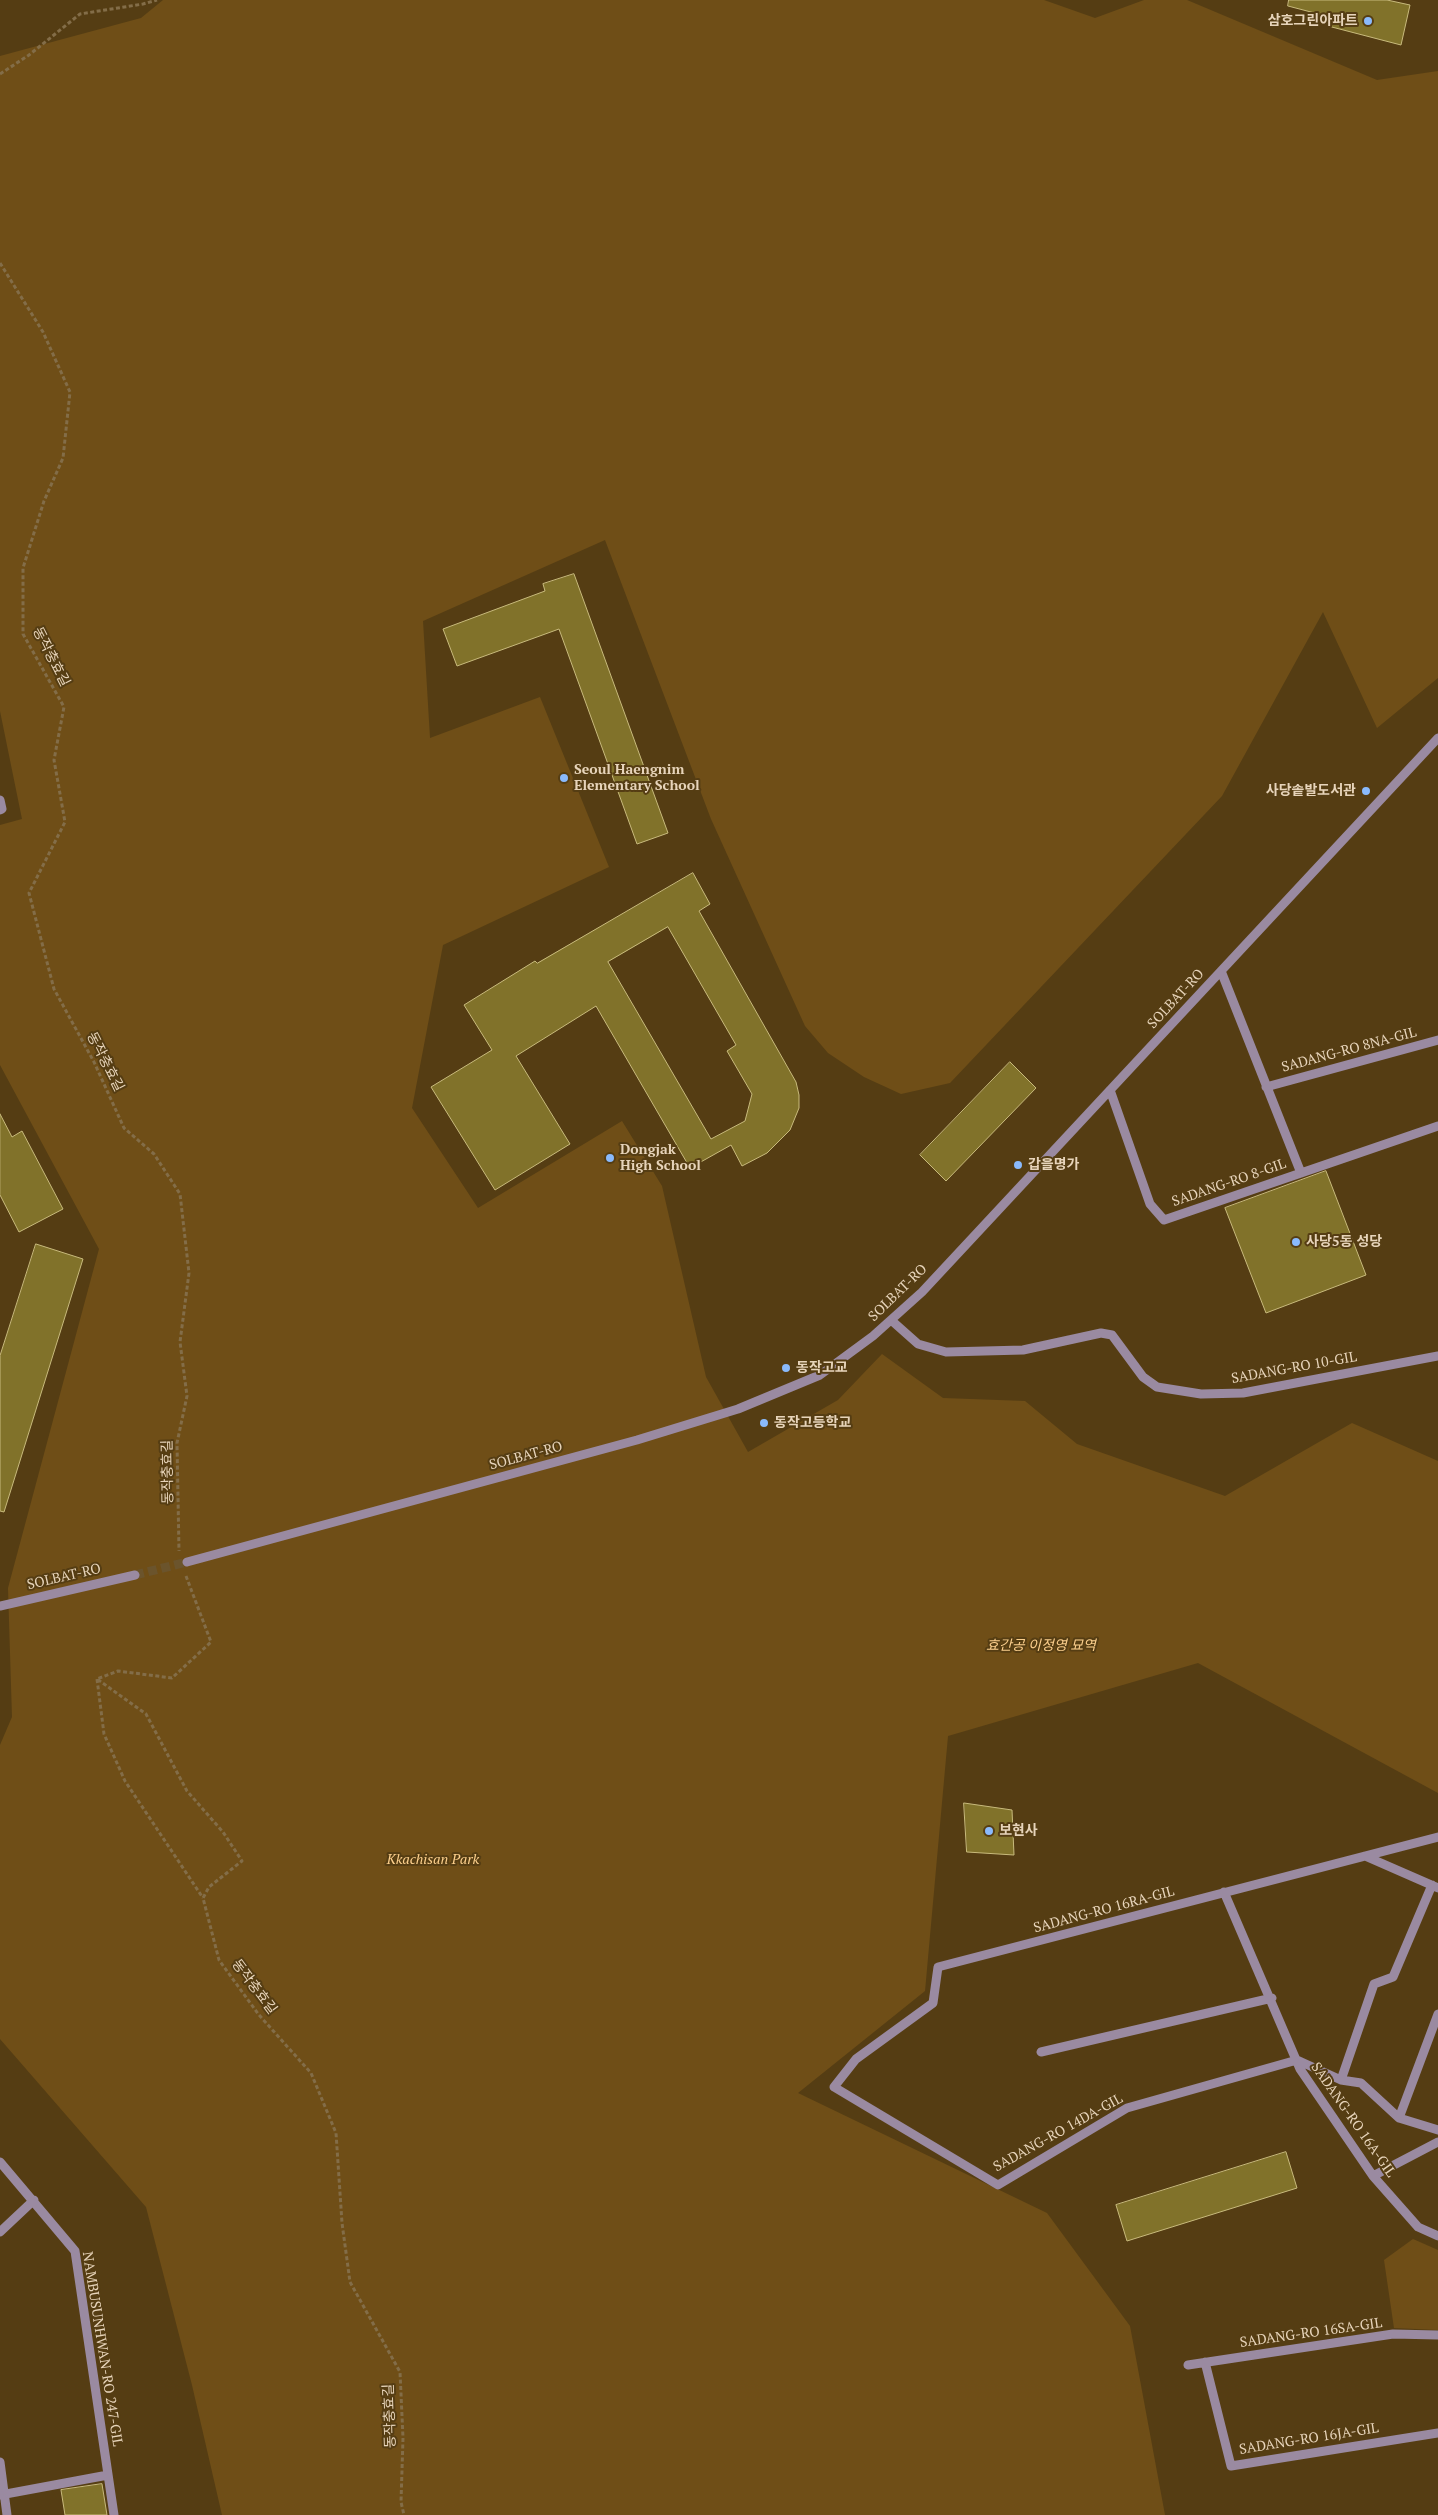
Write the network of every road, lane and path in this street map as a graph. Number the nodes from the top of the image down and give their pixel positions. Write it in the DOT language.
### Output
graph roads {
  1 [pos="157,0"];
  2 [pos="0,74"];
  3 [pos="0,263"];
  4 [pos="1438,738"];
  5 [pos="0,800"];
  6 [pos="0,810"];
  7 [pos="1220,971"];
  8 [pos="1438,1040"];
  9 [pos="1266,1087"];
  10 [pos="1110,1090"];
  11 [pos="1438,1126"];
  12 [pos="1301,1173"];
  13 [pos="891,1320"];
  14 [pos="1438,1356"];
  15 [pos="183,1562"];
  16 [pos="135,1575"];
  17 [pos="0,1606"];
  18 [pos="97,1679"];
  19 [pos="1438,1836"];
  20 [pos="1365,1856"];
  21 [pos="1435,1887"];
  22 [pos="1224,1892"];
  23 [pos="203,1898"];
  24 [pos="1272,1998"];
  25 [pos="1438,2014"];
  26 [pos="1041,2052"];
  27 [pos="1297,2060"];
  28 [pos="1342,2080"];
  29 [pos="834,2087"];
  30 [pos="1399,2118"];
  31 [pos="1438,2130"];
  32 [pos="1438,2142"];
  33 [pos="0,2162"];
  34 [pos="1373,2176"];
  35 [pos="34,2200"];
  36 [pos="0,2232"];
  37 [pos="1438,2236"];
  38 [pos="1438,2336"];
  39 [pos="1205,2362"];
  40 [pos="1188,2365"];
  41 [pos="1438,2434"];
  42 [pos="0,2462"];
  43 [pos="108,2475"];
  44 [pos="2,2495"];
  45 [pos="7,2515"];
  46 [pos="114,2515"];
  47 [pos="404,2515"];
  1 -- 2 [label="path"];
  3 -- 15 [label="path, 동작충효길"];
  4 -- 7 [label="street, SOLBAT-RO"];
  5 -- 6 [label="street"];
  7 -- 9 [label="street, SADANG-RO 8NA-GIL"];
  7 -- 10 [label="street, SOLBAT-RO"];
  8 -- 9 [label="street, SADANG-RO 8NA-GIL"];
  9 -- 12 [label="street, SADANG-RO 8NA-GIL"];
  10 -- 12 [label="street, SADANG-RO 8-GIL"];
  10 -- 13 [label="street, SOLBAT-RO"];
  11 -- 12 [label="street, SADANG-RO 8-GIL"];
  13 -- 14 [label="street, SADANG-RO 10-GIL"];
  13 -- 15 [label="street, SOLBAT-RO"];
  15 -- 18 [label="path, 동작충효길"];
  16 -- 17 [label="street, SOLBAT-RO"];
  18 -- 23 [label="path, 동작충효길"];
  18 -- 23 [label="path"];
  19 -- 20 [label="street, SADANG-RO 16RA-GIL"];
  20 -- 21 [label="street"];
  20 -- 22 [label="street, SADANG-RO 16RA-GIL"];
  21 -- 28 [label="street"];
  22 -- 24 [label="street, SADANG-RO 16A-GIL"];
  22 -- 29 [label="street, SADANG-RO 16RA-GIL"];
  23 -- 47 [label="path, 동작충효길"];
  24 -- 26 [label="street"];
  24 -- 27 [label="street, SADANG-RO 16A-GIL"];
  25 -- 30 [label="street"];
  27 -- 28 [label="street"];
  27 -- 29 [label="street, SADANG-RO 14DA-GIL"];
  27 -- 34 [label="street, SADANG-RO 16A-GIL"];
  28 -- 30 [label="street"];
  30 -- 31 [label="street"];
  32 -- 34 [label="street"];
  33 -- 35 [label="street, NAMBUSUNHWAN-RO 247-GIL"];
  34 -- 37 [label="street, SADANG-RO 16A-GIL"];
  35 -- 36 [label="street"];
  35 -- 43 [label="street, NAMBUSUNHWAN-RO 247-GIL"];
  38 -- 39 [label="street, SADANG-RO 16SA-GIL"];
  39 -- 40 [label="street, SADANG-RO 16SA-GIL"];
  39 -- 41 [label="street, SADANG-RO 16JA-GIL"];
  42 -- 44 [label="street"];
  43 -- 44 [label="street"];
  43 -- 46 [label="street, NAMBUSUNHWAN-RO 247-GIL"];
  44 -- 45 [label="street"];
}
